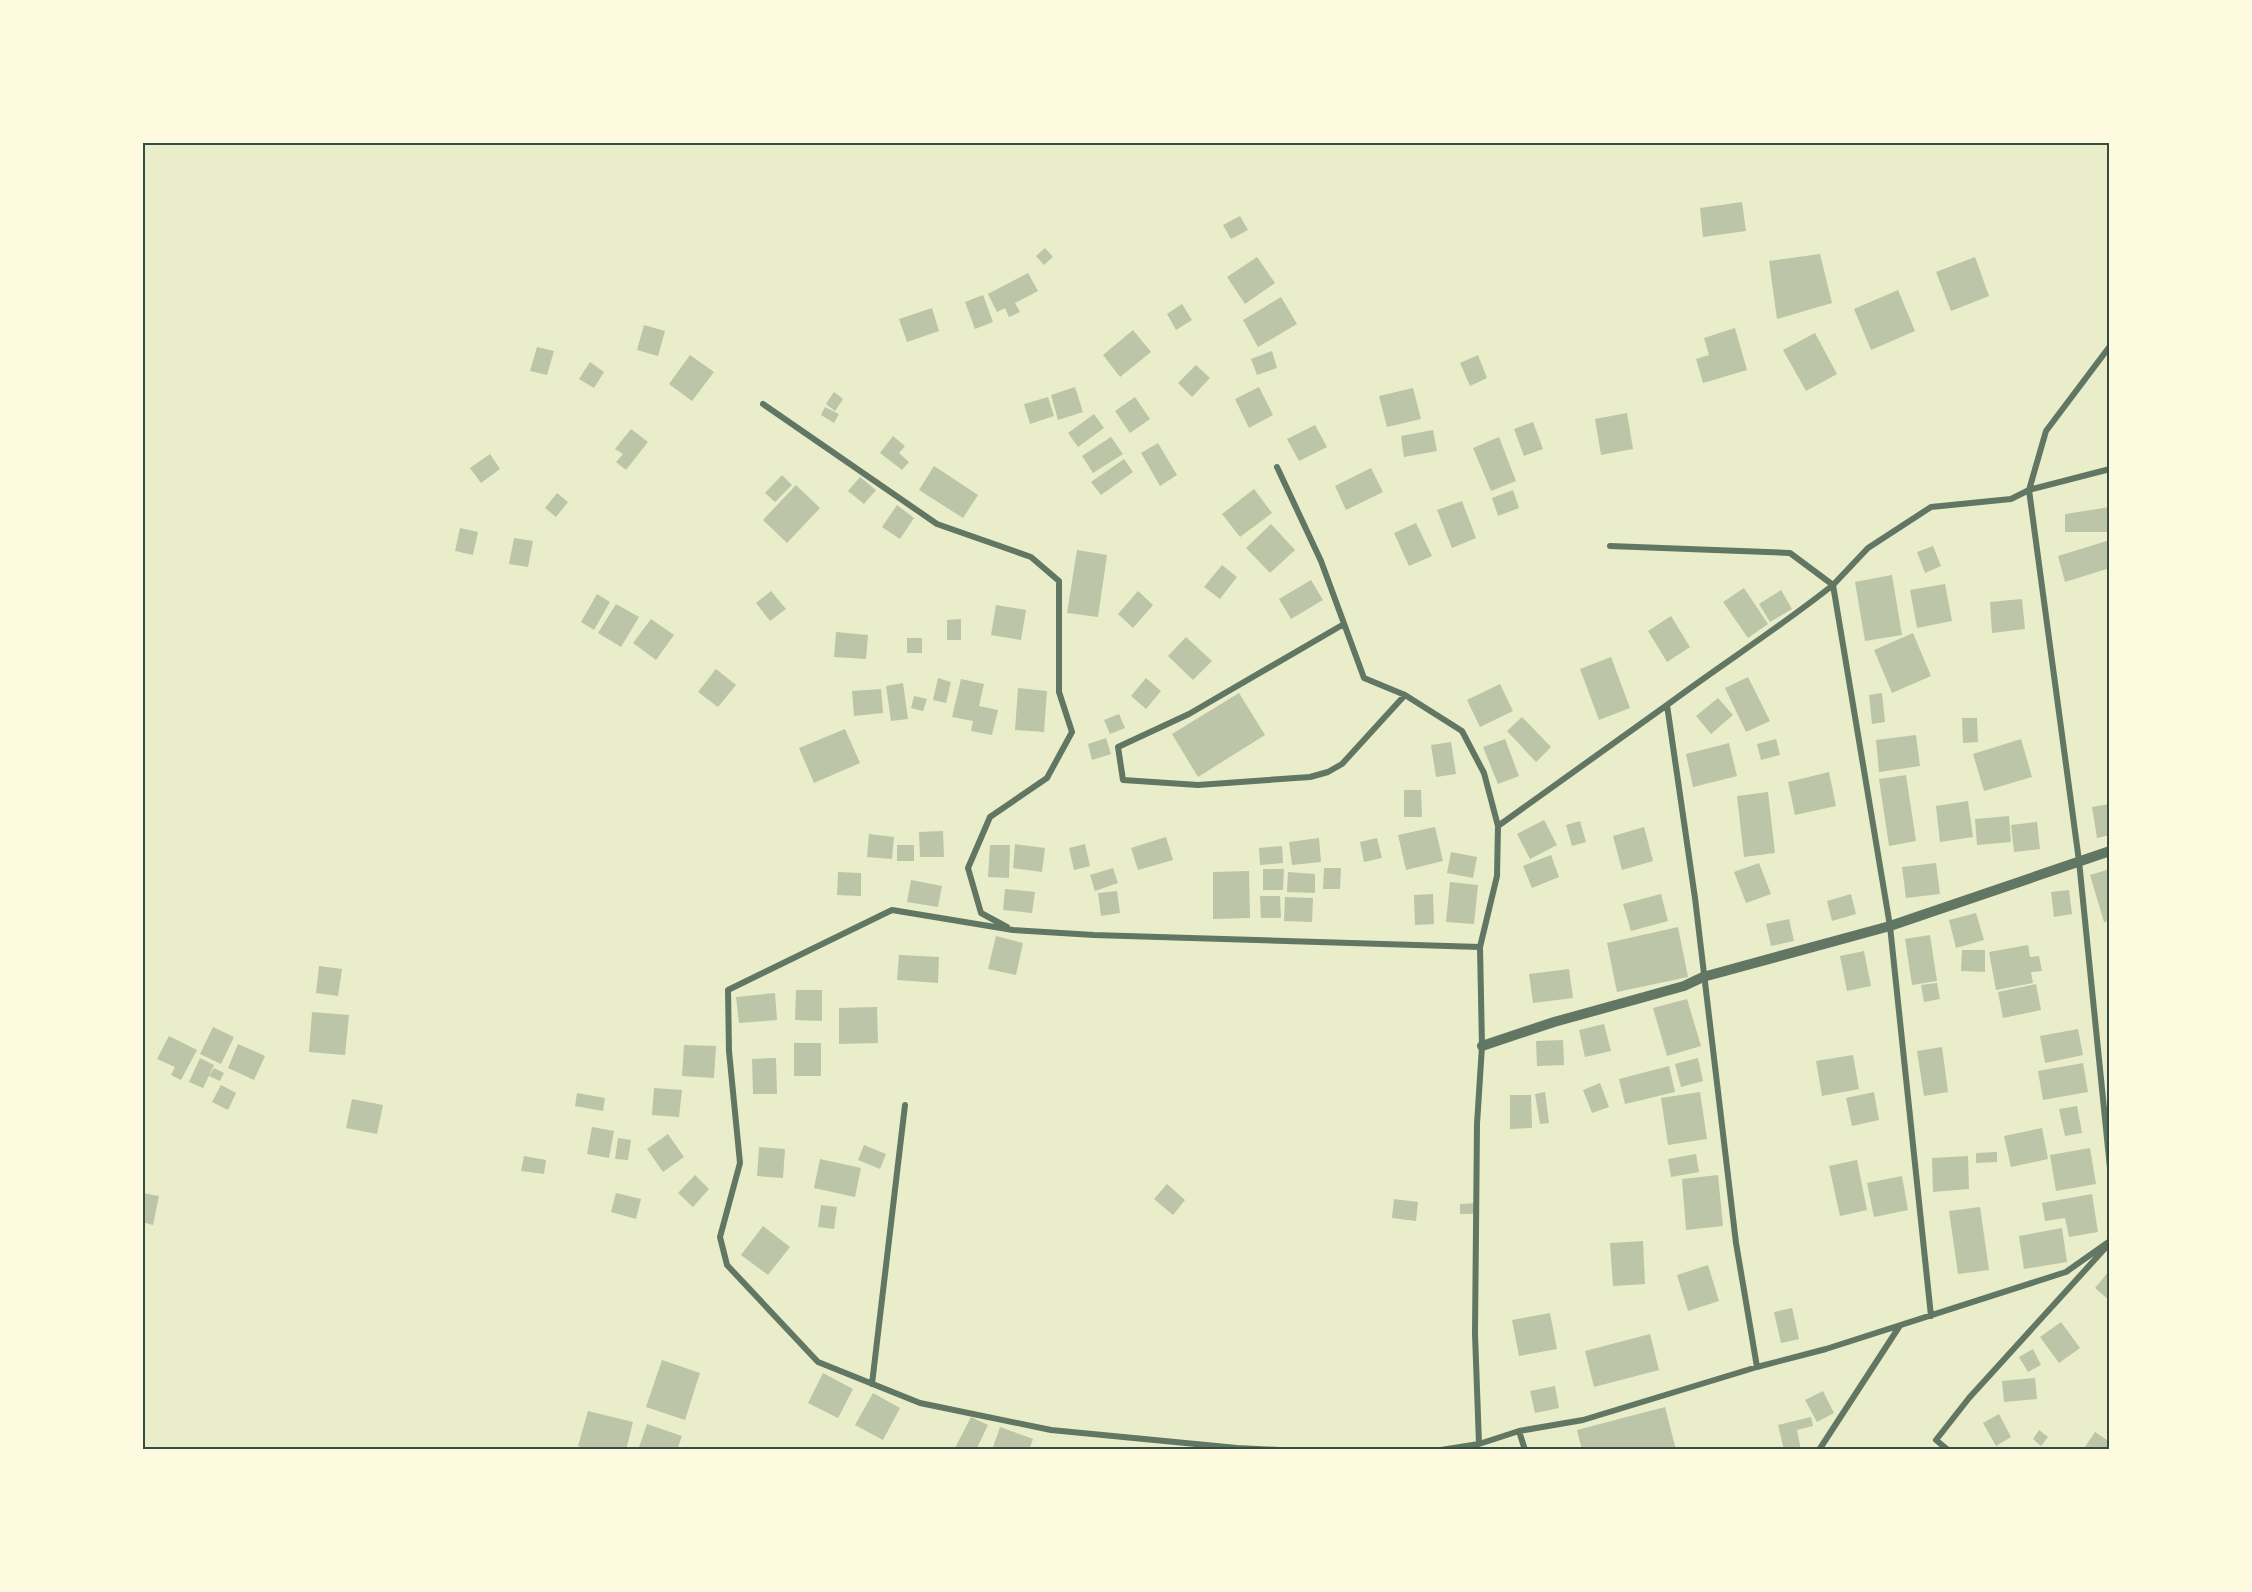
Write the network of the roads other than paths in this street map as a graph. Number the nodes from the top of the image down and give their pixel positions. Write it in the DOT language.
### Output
graph roads {
  1 [pos="2109,346"];
  2 [pos="763,404"];
  3 [pos="1277,467"];
  4 [pos="2109,469"];
  5 [pos="2029,490"];
  6 [pos="1610,546"];
  7 [pos="1833,585"];
  8 [pos="1344,624"];
  9 [pos="1405,695"];
  10 [pos="1667,705"];
  11 [pos="1498,826"];
  12 [pos="2109,851"];
  13 [pos="2079,861"];
  14 [pos="1890,926"];
  15 [pos="1013,930"];
  16 [pos="1480,947"];
  17 [pos="1703,977"];
  18 [pos="1482,1046"];
  19 [pos="905,1105"];
  20 [pos="2109,1168"];
  21 [pos="2109,1243"];
  22 [pos="1931,1316"];
  23 [pos="1899,1326"];
  24 [pos="1757,1366"];
  25 [pos="872,1384"];
  26 [pos="1519,1431"];
  27 [pos="1479,1444"];
  28 [pos="1279,1449"];
  29 [pos="1441,1449"];
  30 [pos="1525,1449"];
  31 [pos="1819,1449"];
  32 [pos="1948,1449"];
  1 -- 5 [label="street"];
  2 -- 15 [label="street"];
  3 -- 8 [label="street"];
  4 -- 5 [label="street"];
  5 -- 7 [label="street"];
  5 -- 13 [label="street"];
  6 -- 7 [label="street"];
  7 -- 10 [label="street"];
  7 -- 14 [label="street"];
  8 -- 9 [label="street"];
  8 -- 9 [label="street"];
  9 -- 11 [label="street"];
  10 -- 11 [label="street"];
  10 -- 17 [label="street"];
  11 -- 16 [label="street"];
  12 -- 13 [label="street"];
  13 -- 14 [label="street"];
  13 -- 20 [label="street"];
  14 -- 17 [label="street"];
  14 -- 22 [label="street"];
  15 -- 16 [label="street"];
  15 -- 25 [label="street"];
  16 -- 18 [label="street"];
  17 -- 18 [label="street"];
  17 -- 24 [label="street"];
  18 -- 27 [label="street"];
  19 -- 25 [label="street"];
  21 -- 22 [label="street"];
  21 -- 32 [label="street"];
  22 -- 23 [label="street"];
  23 -- 24 [label="street"];
  23 -- 31 [label="street"];
  24 -- 26 [label="street"];
  25 -- 28 [label="street"];
  26 -- 27 [label="street"];
  26 -- 30 [label="street"];
  27 -- 29 [label="street"];
}
